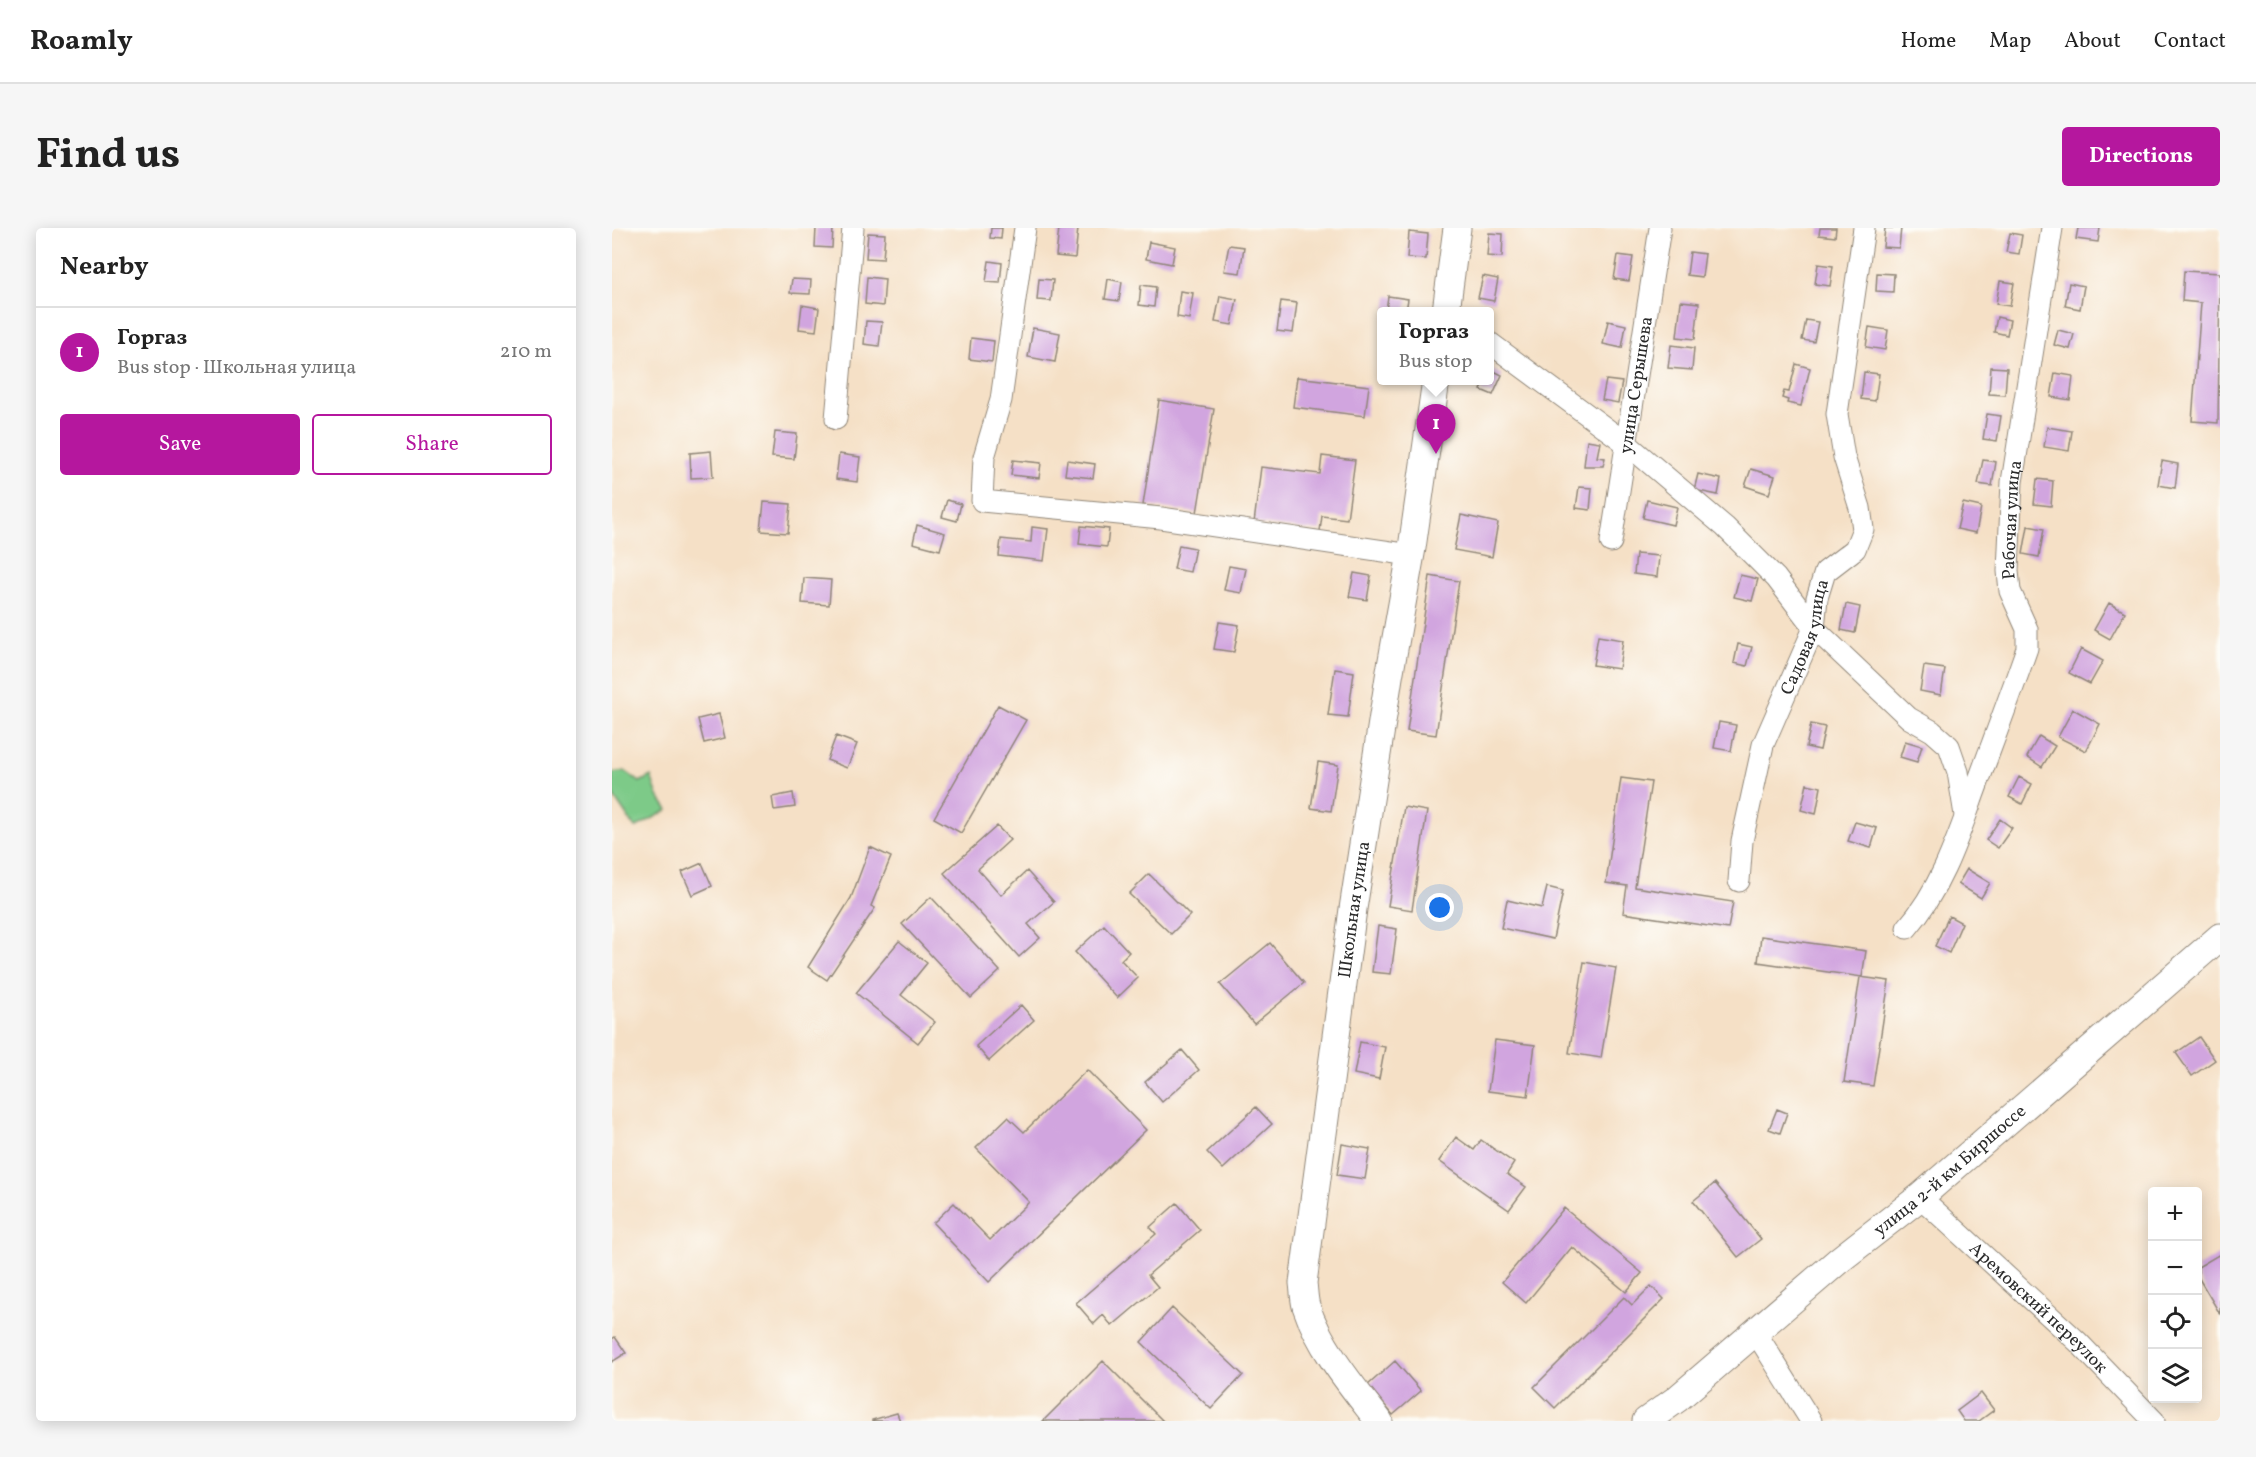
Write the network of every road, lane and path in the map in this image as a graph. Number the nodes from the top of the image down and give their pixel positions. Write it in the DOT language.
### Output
graph roads {
  1 [pos="853,228"];
  2 [pos="1025,228"];
  3 [pos="1458,228"];
  4 [pos="1660,228"];
  5 [pos="1864,228"];
  6 [pos="2052,228"];
  7 [pos="1447,307"];
  8 [pos="1494,346"];
  9 [pos="1435,385"];
  10 [pos="836,419"];
  11 [pos="1627,444"];
  12 [pos="1611,542"];
  13 [pos="1411,555"];
  14 [pos="1814,628"];
  15 [pos="1965,819"];
  16 [pos="1740,881"];
  17 [pos="1907,928"];
  18 [pos="2220,937"];
  19 [pos="1920,1197"];
  20 [pos="1756,1334"];
  21 [pos="1677,1399"];
  22 [pos="1379,1421"];
  23 [pos="1646,1421"];
  24 [pos="1657,1421"];
  25 [pos="1811,1421"];
  26 [pos="2154,1421"];
  1 -- 10 [label="street"];
  2 -- 13 [label="street"];
  3 -- 7 [label="main road"];
  4 -- 11 [label="street, улица Серышева"];
  5 -- 14 [label="street, Садовая улица"];
  6 -- 15 [label="street, Рабочая улица"];
  8 -- 11 [label="street"];
  9 -- 13 [label="main road, Школьная улица"];
  11 -- 12 [label="street, улица Серышева"];
  11 -- 14 [label="street"];
  13 -- 22 [label="main road, Школьная улица"];
  14 -- 15 [label="street"];
  14 -- 16 [label="street, Садовая улица"];
  15 -- 17 [label="street, Рабочая улица"];
  18 -- 19 [label="main road, улица 2-й км Биршоссе"];
  19 -- 20 [label="main road, улица 2-й км Биршоссе"];
  19 -- 26 [label="street, Аремовский переулок"];
  20 -- 21 [label="main road, улица 2-й км Биршоссе"];
  20 -- 25 [label="street"];
  21 -- 23 [label="main road"];
  21 -- 24 [label="main road"];
}
